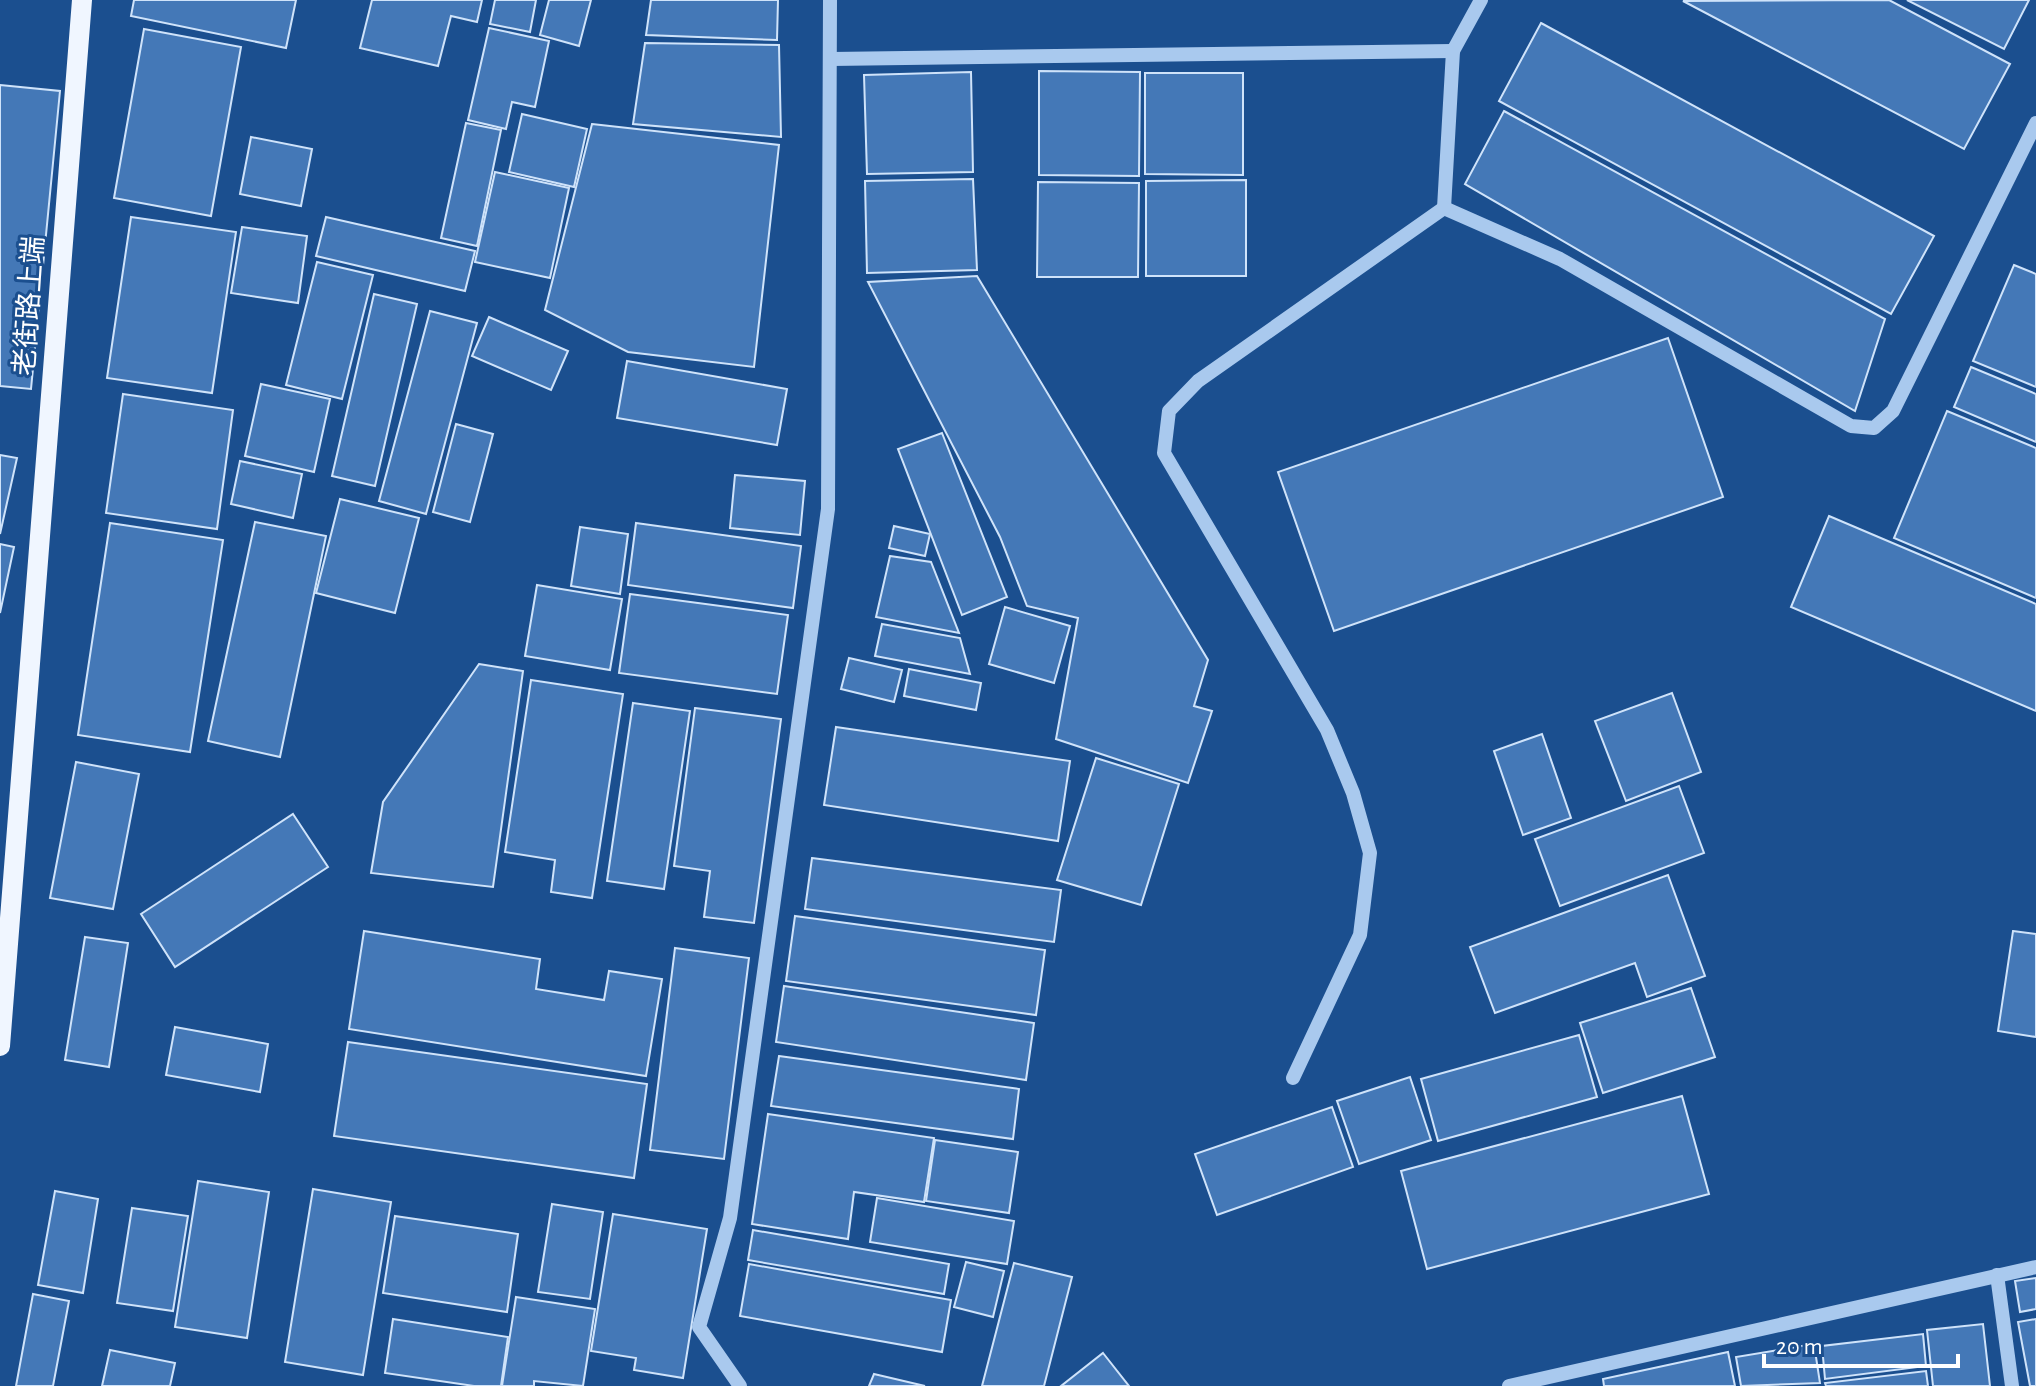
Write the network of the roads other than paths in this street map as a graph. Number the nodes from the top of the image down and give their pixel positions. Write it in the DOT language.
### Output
graph roads {
  1 [pos="82,0"];
  2 [pos="830,0"];
  3 [pos="1481,0"];
  4 [pos="1453,51"];
  5 [pos="831,59"];
  6 [pos="2036,123"];
  7 [pos="1444,208"];
  8 [pos="0,1046"];
  9 [pos="1293,1078"];
  10 [pos="2036,1267"];
  11 [pos="1997,1275"];
  12 [pos="740,1386"];
  13 [pos="1509,1386"];
  14 [pos="2012,1386"];
  1 -- 8 [label="main road, 老街路上端"];
  2 -- 5 [label="street"];
  3 -- 4 [label="street"];
  4 -- 5 [label="street"];
  4 -- 7 [label="street"];
  5 -- 12 [label="street"];
  6 -- 7 [label="street"];
  7 -- 9 [label="street"];
  10 -- 11 [label="street"];
  11 -- 13 [label="street"];
  11 -- 14 [label="street"];
}
